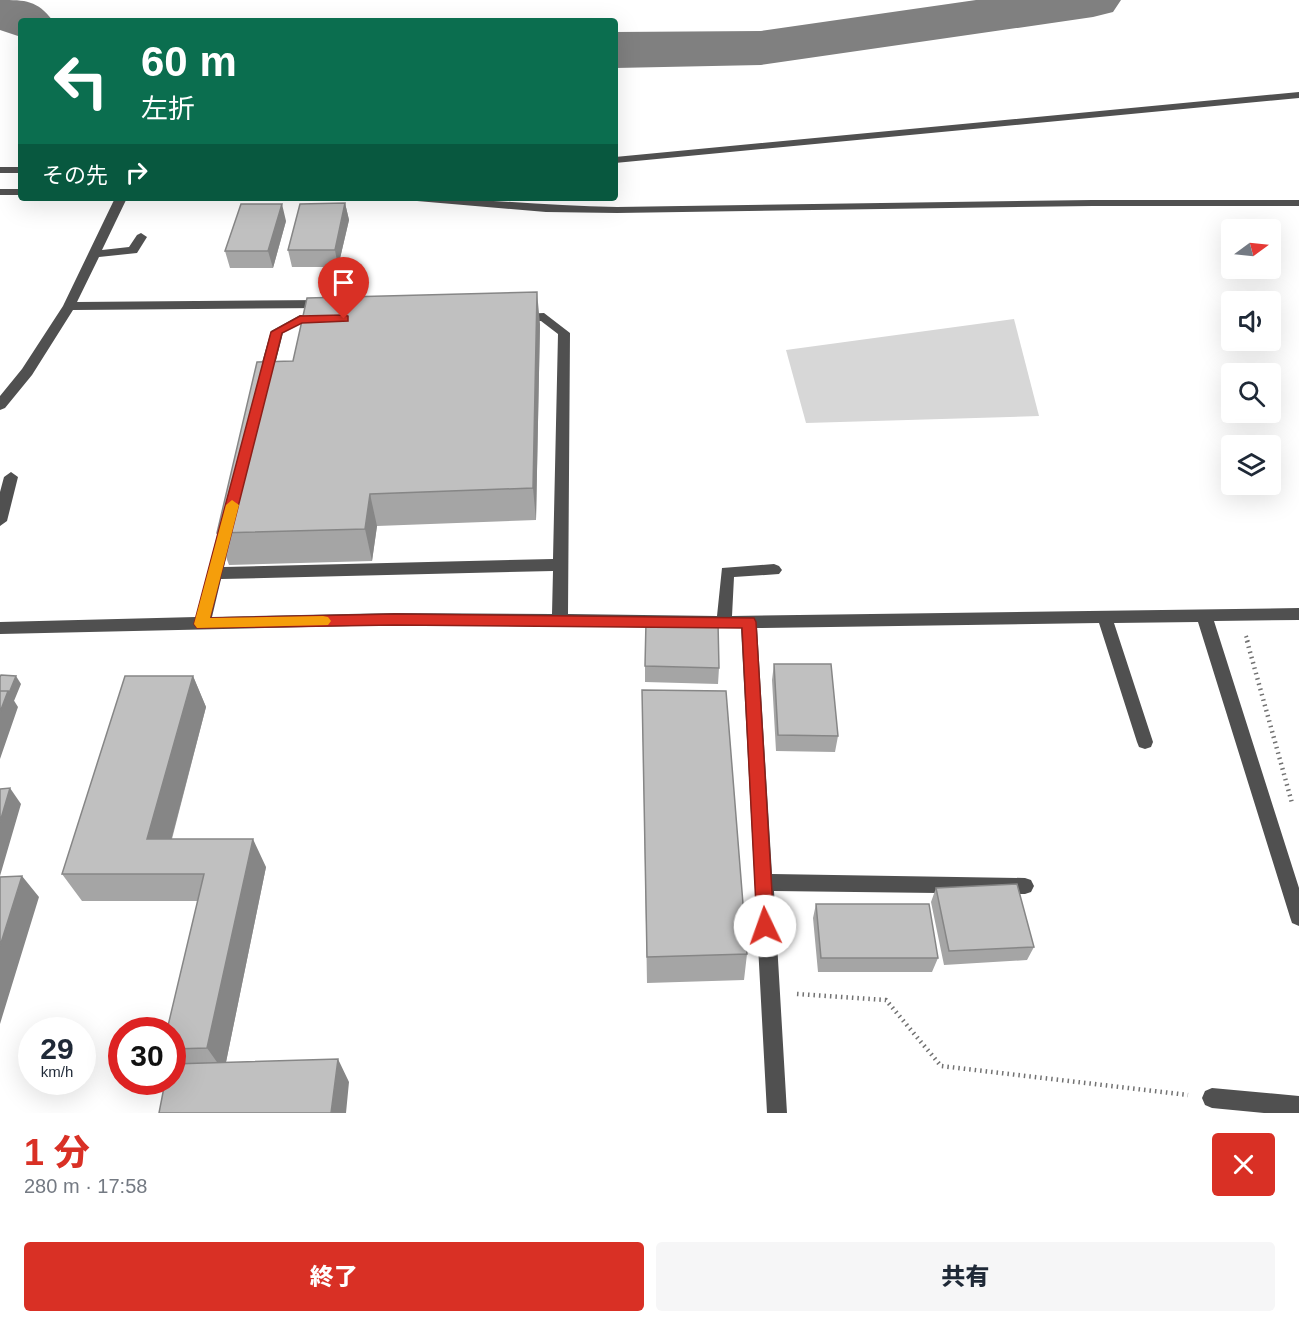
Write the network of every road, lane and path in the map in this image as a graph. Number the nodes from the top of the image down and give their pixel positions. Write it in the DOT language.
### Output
graph roads {
  1 [pos="1299,95"];
  2 [pos="618,160"];
  3 [pos="0,170"];
  4 [pos="18,170"];
  5 [pos="0,192"];
  6 [pos="18,192"];
  7 [pos="120,201"];
  8 [pos="452,201"];
  9 [pos="1299,203"];
  10 [pos="141,237"];
  11 [pos="94,254"];
  12 [pos="337,304"];
  13 [pos="69,306"];
  14 [pos="509,318"];
  15 [pos="335,319"];
  16 [pos="262,389"];
  17 [pos="0,405"];
  18 [pos="11,477"];
  19 [pos="230,516"];
  20 [pos="0,521"];
  21 [pos="561,565"];
  22 [pos="774,570"];
  23 [pos="215,573"];
  24 [pos="1299,614"];
  25 [pos="1240,615"];
  26 [pos="1204,616"];
  27 [pos="1105,618"];
  28 [pos="560,620"];
  29 [pos="724,622"];
  30 [pos="749,622"];
  31 [pos="202,624"];
  32 [pos="0,628"];
  33 [pos="1145,742"];
  34 [pos="1294,808"];
  35 [pos="763,882"];
  36 [pos="1025,886"];
  37 [pos="1299,916"];
  38 [pos="769,992"];
  39 [pos="1212,1098"];
  40 [pos="1299,1106"];
  41 [pos="777,1113"];
  1 -- 2 [label="street"];
  3 -- 4 [label="street"];
  5 -- 6 [label="street"];
  7 -- 11 [label="street"];
  8 -- 9 [label="street"];
  10 -- 11 [label="street"];
  11 -- 13 [label="street"];
  12 -- 13 [label="street"];
  13 -- 17 [label="street"];
  14 -- 21 [label="street"];
  15 -- 16 [label="street"];
  18 -- 20 [label="street"];
  19 -- 23 [label="street"];
  21 -- 23 [label="street"];
  21 -- 28 [label="street"];
  22 -- 29 [label="street"];
  23 -- 31 [label="street"];
  24 -- 25 [label="street"];
  25 -- 26 [label="street"];
  25 -- 34 [label="path"];
  26 -- 27 [label="street"];
  26 -- 37 [label="street"];
  27 -- 30 [label="street"];
  27 -- 33 [label="street"];
  28 -- 29 [label="street"];
  28 -- 31 [label="street"];
  29 -- 30 [label="street"];
  30 -- 35 [label="street"];
  31 -- 32 [label="street"];
  35 -- 36 [label="street"];
  35 -- 38 [label="street"];
  38 -- 39 [label="path"];
  38 -- 41 [label="street"];
  39 -- 40 [label="street"];
}
